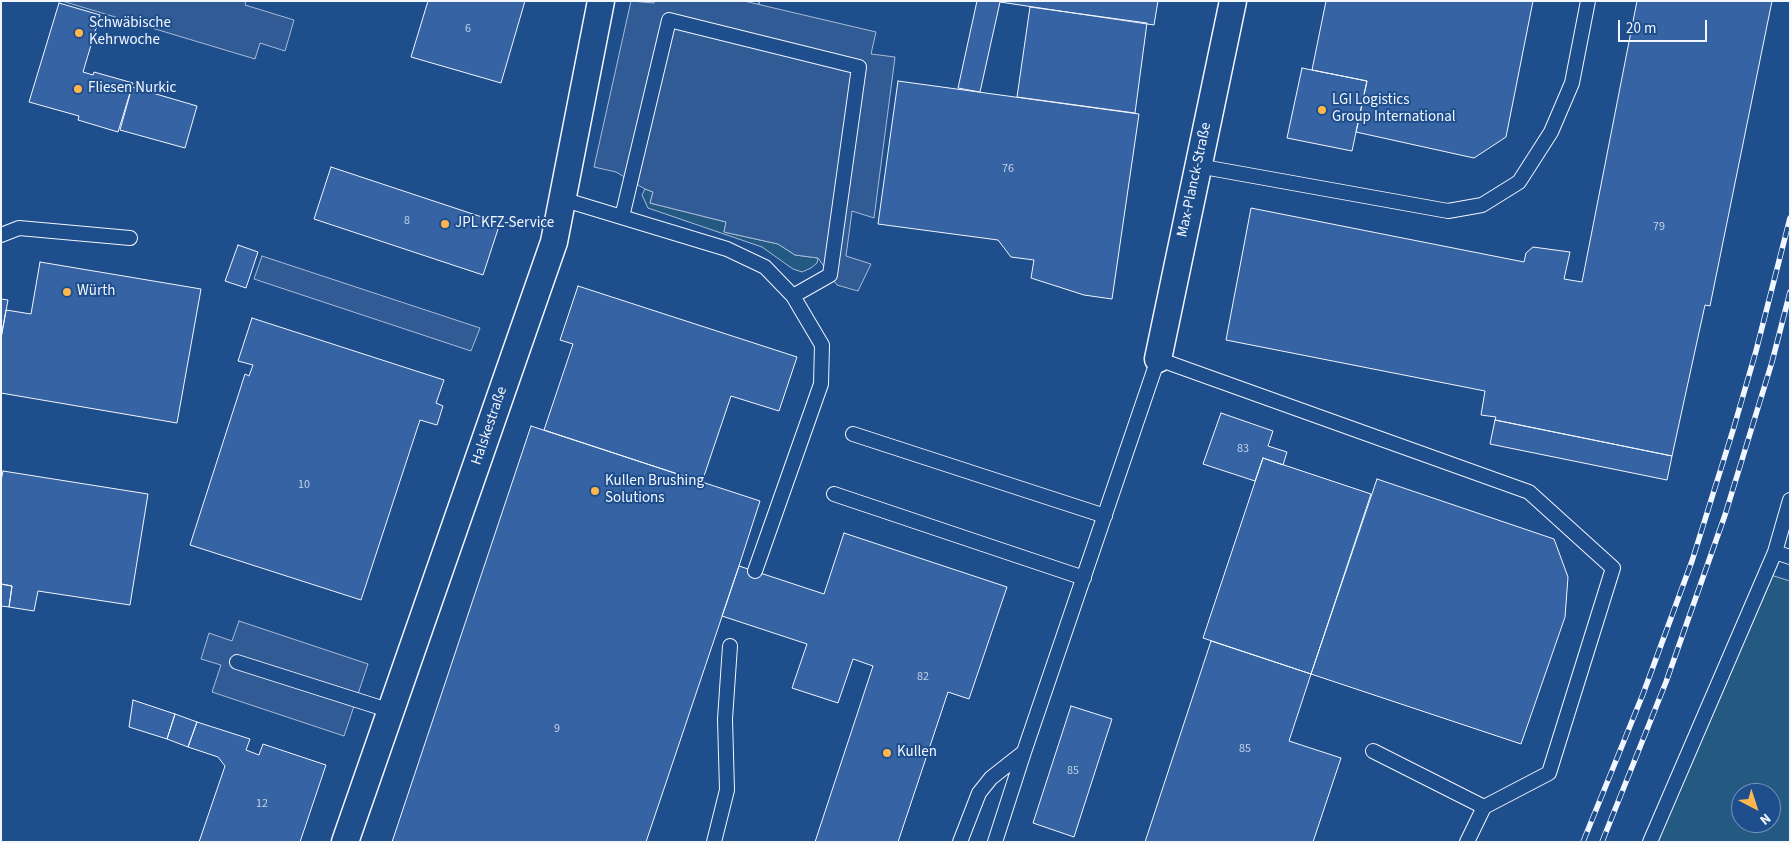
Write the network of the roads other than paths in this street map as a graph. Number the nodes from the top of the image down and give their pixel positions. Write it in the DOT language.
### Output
graph roads {
  1 [pos="601,1"];
  2 [pos="1233,1"];
  3 [pos="1588,1"];
  4 [pos="1198,166"];
  5 [pos="562,199"];
  6 [pos="622,217"];
  7 [pos="1,235"];
  8 [pos="130,238"];
  9 [pos="793,296"];
  10 [pos="1158,358"];
  11 [pos="853,434"];
  12 [pos="834,494"];
  13 [pos="1790,500"];
  14 [pos="1105,516"];
  15 [pos="1775,552"];
  16 [pos="1790,557"];
  17 [pos="755,571"];
  18 [pos="1084,578"];
  19 [pos="730,646"];
  20 [pos="237,662"];
  21 [pos="391,711"];
  22 [pos="1024,752"];
  23 [pos="1373,752"];
  24 [pos="1484,808"];
  25 [pos="346,842"];
  26 [pos="714,842"];
  27 [pos="960,842"];
  28 [pos="995,842"];
  29 [pos="1467,842"];
  30 [pos="1650,842"];
  1 -- 5 [label="street, Halskestraße"];
  2 -- 4 [label="street, Max-Planck-Straße"];
  3 -- 4 [label="lane"];
  4 -- 10 [label="street, Max-Planck-Straße"];
  5 -- 6 [label="lane"];
  5 -- 21 [label="street, Halskestraße"];
  6 -- 9 [label="lane"];
  6 -- 9 [label="lane"];
  7 -- 8 [label="lane"];
  9 -- 17 [label="lane"];
  10 -- 14 [label="lane"];
  10 -- 24 [label="lane"];
  11 -- 14 [label="lane"];
  12 -- 18 [label="lane"];
  13 -- 15 [label="lane"];
  14 -- 18 [label="lane"];
  15 -- 16 [label="lane"];
  15 -- 30 [label="lane"];
  18 -- 22 [label="lane"];
  19 -- 26 [label="lane"];
  20 -- 21 [label="lane"];
  21 -- 25 [label="street, Halskestraße"];
  22 -- 27 [label="lane"];
  22 -- 28 [label="lane"];
  23 -- 24 [label="lane"];
  24 -- 29 [label="lane"];
}
